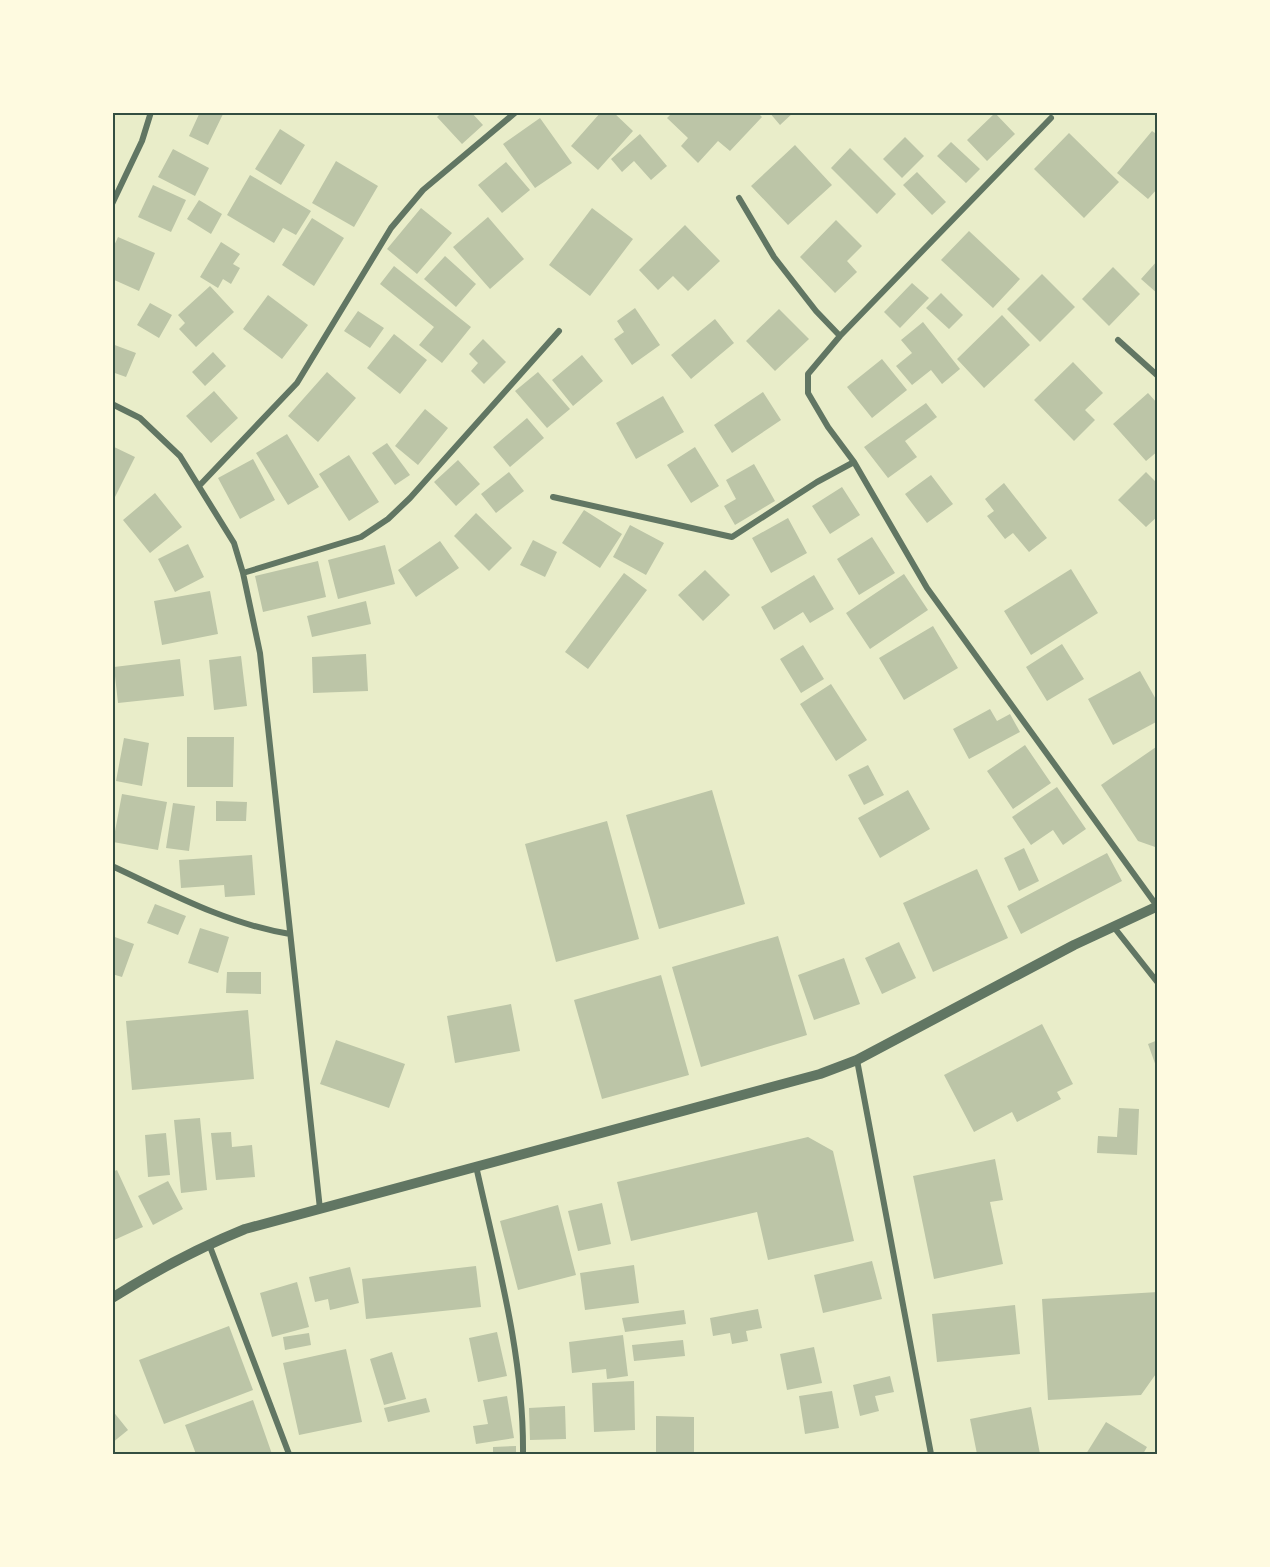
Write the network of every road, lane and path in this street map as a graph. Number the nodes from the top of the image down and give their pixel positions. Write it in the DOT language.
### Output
graph roads {
  1 [pos="151,112"];
  2 [pos="516,112"];
  3 [pos="1051,118"];
  4 [pos="740,198"];
  5 [pos="112,204"];
  6 [pos="559,331"];
  7 [pos="840,336"];
  8 [pos="1118,340"];
  9 [pos="1158,376"];
  10 [pos="112,404"];
  11 [pos="854,462"];
  12 [pos="199,486"];
  13 [pos="553,497"];
  14 [pos="243,573"];
  15 [pos="112,866"];
  16 [pos="1157,906"];
  17 [pos="1113,926"];
  18 [pos="290,934"];
  19 [pos="1158,983"];
  20 [pos="857,1060"];
  21 [pos="476,1166"];
  22 [pos="320,1209"];
  23 [pos="209,1244"];
  24 [pos="112,1298"];
  25 [pos="289,1455"];
  26 [pos="523,1455"];
  27 [pos="932,1455"];
  1 -- 5 [label="street"];
  2 -- 12 [label="street"];
  3 -- 7 [label="street"];
  4 -- 7 [label="street"];
  6 -- 14 [label="street"];
  7 -- 11 [label="street"];
  8 -- 9 [label="street"];
  10 -- 12 [label="street"];
  11 -- 13 [label="street"];
  11 -- 16 [label="street"];
  12 -- 14 [label="street"];
  14 -- 18 [label="street"];
  15 -- 18 [label="street"];
  16 -- 17 [label="street"];
  17 -- 19 [label="street"];
  17 -- 20 [label="street"];
  18 -- 22 [label="street"];
  20 -- 21 [label="street"];
  20 -- 27 [label="street"];
  21 -- 22 [label="street"];
  21 -- 26 [label="street"];
  22 -- 23 [label="street"];
  23 -- 24 [label="street"];
  23 -- 25 [label="street"];
}
